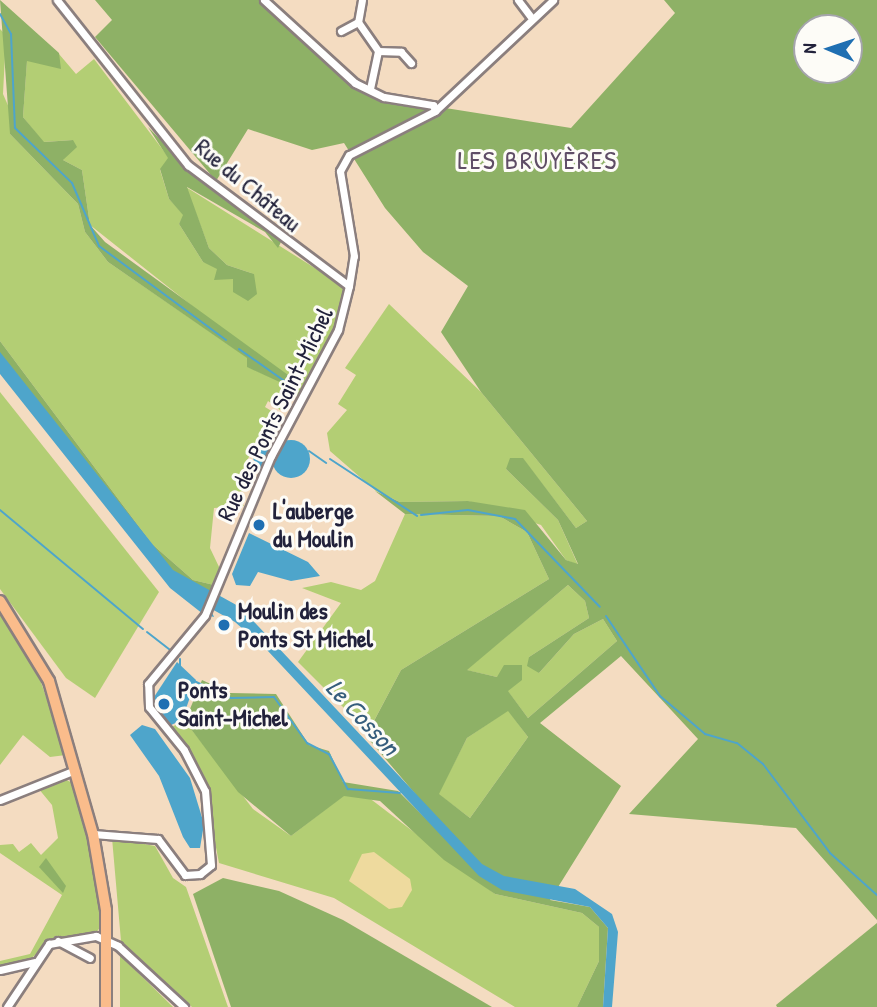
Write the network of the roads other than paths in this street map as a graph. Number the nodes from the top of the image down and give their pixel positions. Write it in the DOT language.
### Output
graph roads {
  1 [pos="57,0"];
  2 [pos="264,0"];
  3 [pos="362,0"];
  4 [pos="518,0"];
  5 [pos="553,0"];
  6 [pos="530,16"];
  7 [pos="358,22"];
  8 [pos="341,31"];
  9 [pos="378,51"];
  10 [pos="411,63"];
  11 [pos="370,89"];
  12 [pos="435,111"];
  13 [pos="349,286"];
  14 [pos="0,601"];
  15 [pos="75,770"];
  16 [pos="0,800"];
  17 [pos="93,834"];
  18 [pos="106,939"];
  19 [pos="57,941"];
  20 [pos="90,958"];
  21 [pos="35,961"];
  22 [pos="0,970"];
  23 [pos="7,1007"];
  24 [pos="106,1007"];
  25 [pos="184,1007"];
  1 -- 13 [label="street, Rue du Château"];
  2 -- 11 [label="street"];
  3 -- 7 [label="street"];
  4 -- 6 [label="street"];
  5 -- 6 [label="street, Rue des Ponts Saint-Michel"];
  6 -- 12 [label="street, Rue des Ponts Saint-Michel"];
  7 -- 8 [label="street"];
  7 -- 9 [label="street"];
  9 -- 10 [label="street"];
  9 -- 11 [label="street"];
  11 -- 12 [label="street"];
  12 -- 13 [label="street, Rue des Ponts Saint-Michel"];
  13 -- 17 [label="street, Rue des Ponts Saint-Michel"];
  14 -- 15 [label="main road"];
  15 -- 16 [label="street"];
  15 -- 17 [label="main road"];
  17 -- 18 [label="main road"];
  18 -- 19 [label="street"];
  18 -- 24 [label="main road"];
  18 -- 25 [label="street"];
  19 -- 20 [label="street"];
  19 -- 21 [label="street"];
  21 -- 22 [label="street"];
  21 -- 23 [label="street"];
}
